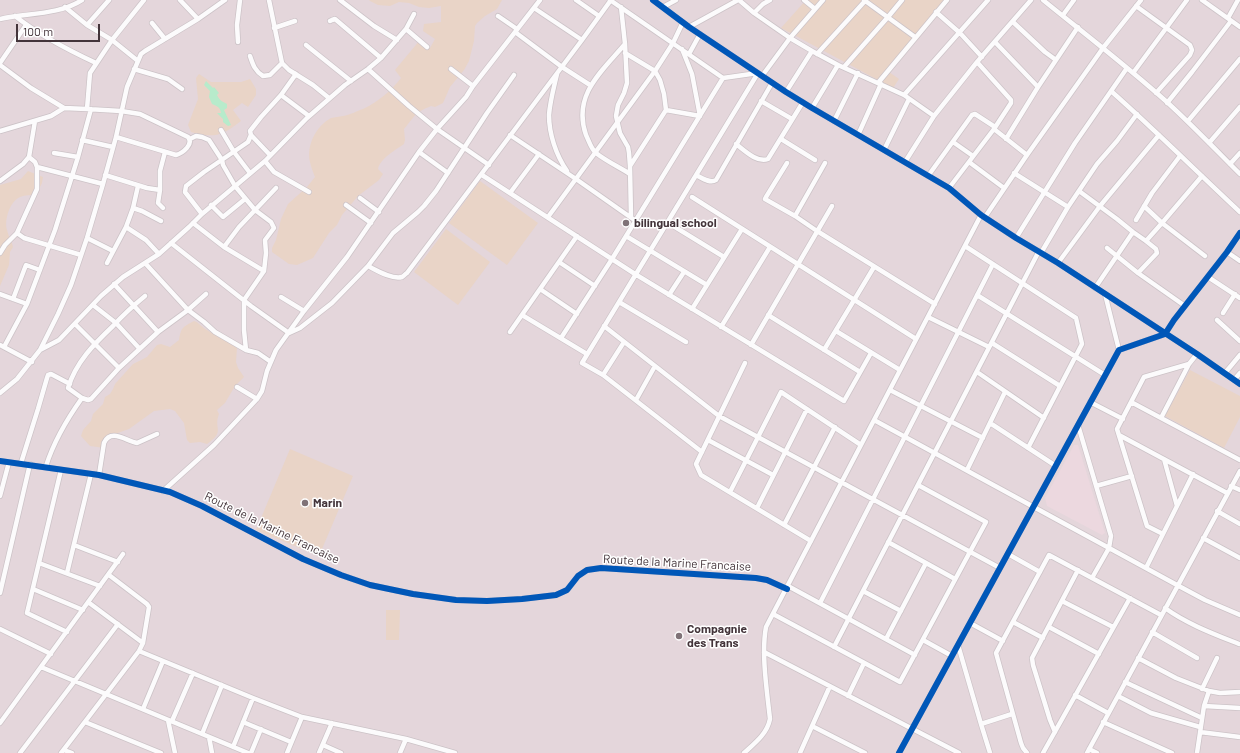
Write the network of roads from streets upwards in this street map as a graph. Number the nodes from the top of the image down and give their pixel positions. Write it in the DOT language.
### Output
graph roads {
  1 [pos="82,0"];
  2 [pos="109,0"];
  3 [pos="144,0"];
  4 [pos="180,0"];
  5 [pos="240,0"];
  6 [pos="269,0"];
  7 [pos="340,0"];
  8 [pos="540,0"];
  9 [pos="576,0"];
  10 [pos="610,0"];
  11 [pos="653,0"];
  12 [pos="676,0"];
  13 [pos="738,0"];
  14 [pos="770,0"];
  15 [pos="804,0"];
  16 [pos="823,0"];
  17 [pos="865,0"];
  18 [pos="902,0"];
  19 [pos="947,0"];
  20 [pos="988,0"];
  21 [pos="1031,0"];
  22 [pos="1043,0"];
  23 [pos="1074,0"];
  24 [pos="1141,0"];
  25 [pos="1187,0"];
  26 [pos="1202,0"];
  27 [pos="1238,0"];
  28 [pos="222,1"];
  29 [pos="1136,6"];
  30 [pos="65,7"];
  31 [pos="621,7"];
  32 [pos="663,7"];
  33 [pos="534,8"];
  34 [pos="815,9"];
  35 [pos="936,12"];
  36 [pos="754,13"];
  37 [pos="414,14"];
  38 [pos="1062,15"];
  39 [pos="15,16"];
  40 [pos="498,16"];
  41 [pos="599,16"];
  42 [pos="888,17"];
  43 [pos="0,19"];
  44 [pos="198,19"];
  45 [pos="1230,19"];
  46 [pos="295,21"];
  47 [pos="330,21"];
  48 [pos="683,22"];
  49 [pos="1013,22"];
  50 [pos="152,23"];
  51 [pos="26,25"];
  52 [pos="87,25"];
  53 [pos="689,26"];
  54 [pos="1240,27"];
  55 [pos="274,28"];
  56 [pos="1078,28"];
  57 [pos="1166,28"];
  58 [pos="406,29"];
  59 [pos="516,31"];
  60 [pos="960,33"];
  61 [pos="700,34"];
  62 [pos="915,37"];
  63 [pos="790,38"];
  64 [pos="165,39"];
  65 [pos="112,40"];
  66 [pos="397,40"];
  67 [pos="582,40"];
  68 [pos="238,42"];
  69 [pos="995,42"];
  70 [pos="673,43"];
  71 [pos="625,44"];
  72 [pos="306,45"];
  73 [pos="427,47"];
  74 [pos="1103,48"];
  75 [pos="682,49"];
  76 [pos="812,51"];
  77 [pos="625,53"];
  78 [pos="689,54"];
  79 [pos="817,54"];
  80 [pos="250,56"];
  81 [pos="982,57"];
  82 [pos="381,58"];
  83 [pos="1240,59"];
  84 [pos="1056,60"];
  85 [pos="138,61"];
  86 [pos="977,62"];
  87 [pos="96,63"];
  88 [pos="282,63"];
  89 [pos="0,64"];
  90 [pos="838,65"];
  91 [pos="562,66"];
  92 [pos="844,67"];
  93 [pos="1127,68"];
  94 [pos="134,69"];
  95 [pos="368,69"];
  96 [pos="451,70"];
  97 [pos="654,71"];
  98 [pos="557,73"];
  99 [pos="758,73"];
  100 [pos="858,73"];
  101 [pos="1133,73"];
  102 [pos="296,74"];
  103 [pos="514,75"];
  104 [pos="762,76"];
  105 [pos="723,78"];
  106 [pos="351,82"];
  107 [pos="772,83"];
  108 [pos="879,84"];
  109 [pos="590,85"];
  110 [pos="473,86"];
  111 [pos="1038,87"];
  112 [pos="182,89"];
  113 [pos="1111,90"];
  114 [pos="786,92"];
  115 [pos="1156,93"];
  116 [pos="281,95"];
  117 [pos="904,95"];
  118 [pos="329,98"];
  119 [pos="909,99"];
  120 [pos="761,101"];
  121 [pos="802,102"];
  122 [pos="1167,102"];
  123 [pos="1240,107"];
  124 [pos="64,108"];
  125 [pos="812,108"];
  126 [pos="89,109"];
  127 [pos="666,110"];
  128 [pos="121,111"];
  129 [pos="1137,114"];
  130 [pos="309,116"];
  131 [pos="700,116"];
  132 [pos="934,116"];
  133 [pos="792,119"];
  134 [pos="35,121"];
  135 [pos="834,121"];
  136 [pos="1188,121"];
  137 [pos="617,122"];
  138 [pos="994,128"];
  139 [pos="437,129"];
  140 [pos="221,130"];
  141 [pos="0,131"];
  142 [pos="251,135"];
  143 [pos="510,135"];
  144 [pos="858,135"];
  145 [pos="1159,135"];
  146 [pos="116,138"];
  147 [pos="781,138"];
  148 [pos="190,139"];
  149 [pos="1006,139"];
  150 [pos="82,140"];
  151 [pos="953,142"];
  152 [pos="1209,143"];
  153 [pos="736,144"];
  154 [pos="114,147"];
  155 [pos="464,148"];
  156 [pos="884,150"];
  157 [pos="165,152"];
  158 [pos="234,152"];
  159 [pos="419,152"];
  160 [pos="54,153"];
  161 [pos="595,153"];
  162 [pos="1240,153"];
  163 [pos="539,154"];
  164 [pos="270,155"];
  165 [pos="1027,155"];
  166 [pos="973,156"];
  167 [pos="1180,156"];
  168 [pos="28,157"];
  169 [pos="78,157"];
  170 [pos="222,160"];
  171 [pos="815,160"];
  172 [pos="265,161"];
  173 [pos="905,162"];
  174 [pos="969,162"];
  175 [pos="787,163"];
  176 [pos="825,163"];
  177 [pos="1230,164"];
  178 [pos="489,165"];
  179 [pos="630,166"];
  180 [pos="37,167"];
  181 [pos="250,173"];
  182 [pos="448,173"];
  183 [pos="1014,173"];
  184 [pos="569,174"];
  185 [pos="630,174"];
  186 [pos="1240,174"];
  187 [pos="105,175"];
  188 [pos="482,175"];
  189 [pos="696,175"];
  190 [pos="73,176"];
  191 [pos="928,176"];
  192 [pos="1202,176"];
  193 [pos="576,179"];
  194 [pos="0,181"];
  195 [pos="103,184"];
  196 [pos="138,186"];
  197 [pos="235,186"];
  198 [pos="276,188"];
  199 [pos="949,188"];
  200 [pos="1004,188"];
  201 [pos="160,190"];
  202 [pos="309,192"];
  203 [pos="1044,192"];
  204 [pos="1079,192"];
  205 [pos="510,193"];
  206 [pos="692,197"];
  207 [pos="360,198"];
  208 [pos="245,199"];
  209 [pos="211,205"];
  210 [pos="346,205"];
  211 [pos="832,206"];
  212 [pos="1068,206"];
  213 [pos="1100,206"];
  214 [pos="1144,206"];
  215 [pos="133,208"];
  216 [pos="163,208"];
  217 [pos="255,210"];
  218 [pos="379,212"];
  219 [pos="1240,212"];
  220 [pos="202,214"];
  221 [pos="795,216"];
  222 [pos="983,216"];
  223 [pos="548,217"];
  224 [pos="633,219"];
  225 [pos="1136,220"];
  226 [pos="161,221"];
  227 [pos="193,223"];
  228 [pos="371,223"];
  229 [pos="1162,224"];
  230 [pos="126,227"];
  231 [pos="675,227"];
  232 [pos="742,229"];
  233 [pos="817,232"];
  234 [pos="1133,232"];
  235 [pos="16,233"];
  236 [pos="1240,233"];
  237 [pos="576,236"];
  238 [pos="626,236"];
  239 [pos="87,238"];
  240 [pos="1016,238"];
  241 [pos="1146,241"];
  242 [pos="171,243"];
  243 [pos="49,245"];
  244 [pos="965,246"];
  245 [pos="224,247"];
  246 [pos="770,247"];
  247 [pos="1107,248"];
  248 [pos="113,251"];
  249 [pos="650,251"];
  250 [pos="1040,252"];
  251 [pos="1227,252"];
  252 [pos="0,253"];
  253 [pos="159,254"];
  254 [pos="81,255"];
  255 [pos="1118,256"];
  256 [pos="1206,256"];
  257 [pos="724,257"];
  258 [pos="612,259"];
  259 [pos="1240,261"];
  260 [pos="145,262"];
  261 [pos="559,262"];
  262 [pos="107,263"];
  263 [pos="1058,263"];
  264 [pos="798,264"];
  265 [pos="993,264"];
  266 [pos="368,266"];
  267 [pos="874,267"];
  268 [pos="40,270"];
  269 [pos="264,271"];
  270 [pos="684,272"];
  271 [pos="1138,273"];
  272 [pos="635,274"];
  273 [pos="1208,277"];
  274 [pos="1022,283"];
  275 [pos="114,284"];
  276 [pos="707,285"];
  277 [pos="595,286"];
  278 [pos="540,288"];
  279 [pos="1095,288"];
  280 [pos="0,294"];
  281 [pos="206,294"];
  282 [pos="1105,294"];
  283 [pos="1235,294"];
  284 [pos="669,295"];
  285 [pos="977,295"];
  286 [pos="145,296"];
  287 [pos="281,297"];
  288 [pos="1240,298"];
  289 [pos="12,299"];
  290 [pos="244,300"];
  291 [pos="854,300"];
  292 [pos="619,302"];
  293 [pos="27,304"];
  294 [pos="935,304"];
  295 [pos="93,305"];
  296 [pos="134,305"];
  297 [pos="1185,306"];
  298 [pos="692,309"];
  299 [pos="188,310"];
  300 [pos="304,311"];
  301 [pos="1223,313"];
  302 [pos="577,314"];
  303 [pos="1007,314"];
  304 [pos="522,315"];
  305 [pos="768,315"];
  306 [pos="928,317"];
  307 [pos="1217,320"];
  308 [pos="116,323"];
  309 [pos="75,324"];
  310 [pos="604,326"];
  311 [pos="722,327"];
  312 [pos="836,331"];
  313 [pos="158,332"];
  314 [pos="510,332"];
  315 [pos="959,332"];
  316 [pos="289,333"];
  317 [pos="1165,334"];
  318 [pos="561,338"];
  319 [pos="916,339"];
  320 [pos="1240,341"];
  321 [pos="624,342"];
  322 [pos="686,342"];
  323 [pos="95,344"];
  324 [pos="751,345"];
  325 [pos="991,345"];
  326 [pos="2,346"];
  327 [pos="140,348"];
  328 [pos="40,350"];
  329 [pos="246,350"];
  330 [pos="824,350"];
  331 [pos="1119,350"];
  332 [pos="871,353"];
  333 [pos="587,354"];
  334 [pos="1197,354"];
  335 [pos="1240,355"];
  336 [pos="1075,356"];
  337 [pos="32,362"];
  338 [pos="271,362"];
  339 [pos="745,362"];
  340 [pos="1189,364"];
  341 [pos="655,366"];
  342 [pos="119,368"];
  343 [pos="900,370"];
  344 [pos="860,372"];
  345 [pos="977,372"];
  346 [pos="1225,373"];
  347 [pos="1240,373"];
  348 [pos="603,375"];
  349 [pos="1105,375"];
  350 [pos="1234,380"];
  351 [pos="70,384"];
  352 [pos="1240,384"];
  353 [pos="1060,386"];
  354 [pos="237,387"];
  355 [pos="890,390"];
  356 [pos="0,392"];
  357 [pos="1005,392"];
  358 [pos="82,398"];
  359 [pos="257,399"];
  360 [pos="636,400"];
  361 [pos="1090,402"];
  362 [pos="1131,402"];
  363 [pos="921,406"];
  364 [pos="807,409"];
  365 [pos="719,416"];
  366 [pos="1044,418"];
  367 [pos="1161,418"];
  368 [pos="1122,419"];
  369 [pos="874,420"];
  370 [pos="951,421"];
  371 [pos="990,423"];
  372 [pos="1078,425"];
  373 [pos="835,427"];
  374 [pos="157,434"];
  375 [pos="1119,434"];
  376 [pos="758,437"];
  377 [pos="905,437"];
  378 [pos="983,438"];
  379 [pos="708,440"];
  380 [pos="862,445"];
  381 [pos="1028,448"];
  382 [pos="702,452"];
  383 [pos="785,452"];
  384 [pos="934,452"];
  385 [pos="1164,459"];
  386 [pos="746,460"];
  387 [pos="1240,460"];
  388 [pos="0,461"];
  389 [pos="10,462"];
  390 [pos="21,463"];
  391 [pos="30,464"];
  392 [pos="46,466"];
  393 [pos="1056,466"];
  394 [pos="814,467"];
  395 [pos="61,470"];
  396 [pos="967,470"];
  397 [pos="1240,471"];
  398 [pos="91,474"];
  399 [pos="1193,474"];
  400 [pos="99,475"];
  401 [pos="773,475"];
  402 [pos="1132,476"];
  403 [pos="842,482"];
  404 [pos="918,485"];
  405 [pos="1096,486"];
  406 [pos="1231,486"];
  407 [pos="1240,490"];
  408 [pos="163,491"];
  409 [pos="730,492"];
  410 [pos="1227,493"];
  411 [pos="0,496"];
  412 [pos="873,499"];
  413 [pos="1034,506"];
  414 [pos="1177,506"];
  415 [pos="757,508"];
  416 [pos="1218,511"];
  417 [pos="902,515"];
  418 [pos="1240,524"];
  419 [pos="784,525"];
  420 [pos="1163,534"];
  421 [pos="1203,538"];
  422 [pos="811,541"];
  423 [pos="888,542"];
  424 [pos="74,545"];
  425 [pos="1109,548"];
  426 [pos="970,551"];
  427 [pos="123,554"];
  428 [pos="1008,554"];
  429 [pos="1240,558"];
  430 [pos="118,562"];
  431 [pos="39,563"];
  432 [pos="926,563"];
  433 [pos="1000,568"];
  434 [pos="1146,568"];
  435 [pos="1078,570"];
  436 [pos="1040,572"];
  437 [pos="67,573"];
  438 [pos="109,574"];
  439 [pos="1092,578"];
  440 [pos="955,579"];
  441 [pos="1177,585"];
  442 [pos="100,586"];
  443 [pos="788,588"];
  444 [pos="33,590"];
  445 [pos="863,591"];
  446 [pos="0,593"];
  447 [pos="1130,598"];
  448 [pos="1062,601"];
  449 [pos="88,602"];
  450 [pos="820,603"];
  451 [pos="1165,608"];
  452 [pos="83,610"];
  453 [pos="901,611"];
  454 [pos="773,614"];
  455 [pos="1240,614"];
  456 [pos="1161,615"];
  457 [pos="848,619"];
  458 [pos="1013,622"];
  459 [pos="970,623"];
  460 [pos="118,624"];
  461 [pos="1049,627"];
  462 [pos="1113,627"];
  463 [pos="0,629"];
  464 [pos="67,632"];
  465 [pos="1152,632"];
  466 [pos="1043,638"];
  467 [pos="886,639"];
  468 [pos="923,640"];
  469 [pos="1003,641"];
  470 [pos="143,642"];
  471 [pos="1239,644"];
  472 [pos="958,646"];
  473 [pos="834,647"];
  474 [pos="139,651"];
  475 [pos="764,652"];
  476 [pos="51,654"];
  477 [pos="1098,654"];
  478 [pos="915,655"];
  479 [pos="952,656"];
  480 [pos="1138,658"];
  481 [pos="1197,658"];
  482 [pos="1217,658"];
  483 [pos="164,661"];
  484 [pos="864,663"];
  485 [pos="41,667"];
  486 [pos="193,673"];
  487 [pos="75,681"];
  488 [pos="1125,682"];
  489 [pos="222,685"];
  490 [pos="830,686"];
  491 [pos="1202,689"];
  492 [pos="1209,691"];
  493 [pos="1240,692"];
  494 [pos="107,694"];
  495 [pos="1075,695"];
  496 [pos="848,696"];
  497 [pos="1118,696"];
  498 [pos="253,698"];
  499 [pos="1204,706"];
  500 [pos="1240,708"];
  501 [pos="143,709"];
  502 [pos="1108,713"];
  503 [pos="1012,714"];
  504 [pos="302,717"];
  505 [pos="1202,718"];
  506 [pos="170,721"];
  507 [pos="85,722"];
  508 [pos="243,722"];
  509 [pos="1103,722"];
  510 [pos="0,723"];
  511 [pos="332,723"];
  512 [pos="980,724"];
  513 [pos="812,726"];
  514 [pos="261,729"];
  515 [pos="913,729"];
  516 [pos="1200,730"];
  517 [pos="1055,732"];
  518 [pos="202,734"];
  519 [pos="209,737"];
  520 [pos="1240,737"];
  521 [pos="406,739"];
  522 [pos="291,742"];
  523 [pos="323,745"];
  524 [pos="233,747"];
  525 [pos="853,747"];
  526 [pos="62,751"];
  527 [pos="439,751"];
  528 [pos="1088,751"];
  529 [pos="953,752"];
  530 [pos="20,753"];
  531 [pos="72,753"];
  532 [pos="161,753"];
  533 [pos="175,753"];
  534 [pos="212,753"];
  535 [pos="247,753"];
  536 [pos="287,753"];
  537 [pos="319,753"];
  538 [pos="341,753"];
  539 [pos="400,753"];
  540 [pos="455,753"];
  541 [pos="744,753"];
  542 [pos="800,753"];
  543 [pos="849,753"];
  544 [pos="865,753"];
  545 [pos="900,753"];
  546 [pos="959,753"];
  547 [pos="990,753"];
  548 [pos="1027,753"];
  549 [pos="1043,753"];
  550 [pos="1097,753"];
  551 [pos="1172,753"];
  552 [pos="1197,753"];
  1 -- 30 [label="street"];
  2 -- 52 [label="street"];
  3 -- 65 [label="street"];
  4 -- 44 [label="street"];
  5 -- 68 [label="street"];
  6 -- 55 [label="street"];
  7 -- 66 [label="street"];
  8 -- 33 [label="street"];
  9 -- 41 [label="street"];
  10 -- 31 [label="street"];
  10 -- 41 [label="street"];
  11 -- 32 [label="street"];
  12 -- 32 [label="street"];
  13 -- 36 [label="street"];
  13 -- 53 [label="street"];
  14 -- 36 [label="street"];
  15 -- 34 [label="street"];
  16 -- 34 [label="street"];
  17 -- 42 [label="street"];
  17 -- 79 [label="street"];
  18 -- 42 [label="street"];
  19 -- 35 [label="street"];
  20 -- 60 [label="street"];
  21 -- 49 [label="street"];
  22 -- 38 [label="street"];
  23 -- 38 [label="street"];
  24 -- 29 [label="street"];
  25 -- 57 [label="street"];
  26 -- 45 [label="street"];
  27 -- 45 [label="street"];
  28 -- 44 [label="street"];
  29 -- 57 [label="street"];
  29 -- 74 [label="street"];
  30 -- 39 [label="street"];
  30 -- 52 [label="street"];
  31 -- 70 [label="street"];
  31 -- 71 [label="street"];
  32 -- 48 [label="street"];
  33 -- 59 [label="street"];
  33 -- 67 [label="street"];
  34 -- 63 [label="street"];
  35 -- 60 [label="street"];
  35 -- 62 [label="street"];
  36 -- 63 [label="street"];
  37 -- 58 [label="street"];
  38 -- 56 [label="street"];
  39 -- 43 [label="street"];
  39 -- 51 [label="street"];
  40 -- 59 [label="street"];
  41 -- 67 [label="street"];
  42 -- 62 [label="street"];
  42 -- 92 [label="street"];
  44 -- 64 [label="street"];
  45 -- 54 [label="street"];
  45 -- 122 [label="street"];
  46 -- 55 [label="street"];
  47 -- 82 [label="street"];
  48 -- 53 [label="street"];
  48 -- 70 [label="street"];
  49 -- 69 [label="street"];
  49 -- 84 [label="street"];
  50 -- 64 [label="street"];
  51 -- 87 [label="street"];
  51 -- 89 [label="street"];
  52 -- 65 [label="street"];
  53 -- 61 [label="street"];
  55 -- 88 [label="street"];
  56 -- 74 [label="street"];
  56 -- 84 [label="street"];
  57 -- 101 [label="street"];
  57 -- 115 [label="street"];
  58 -- 66 [label="street"];
  58 -- 73 [label="street"];
  59 -- 91 [label="street"];
  59 -- 110 [label="street"];
  60 -- 81 [label="street"];
  60 -- 117 [label="street"];
  61 -- 78 [label="street"];
  61 -- 99 [label="street"];
  62 -- 108 [label="street"];
  63 -- 76 [label="street"];
  63 -- 104 [label="street"];
  64 -- 85 [label="street"];
  65 -- 85 [label="street"];
  65 -- 87 [label="street"];
  66 -- 82 [label="street"];
  67 -- 91 [label="street"];
  69 -- 81 [label="street"];
  69 -- 111 [label="street"];
  70 -- 75 [label="street"];
  70 -- 97 [label="street"];
  71 -- 77 [label="street"];
  71 -- 109 [label="street"];
  72 -- 106 [label="street"];
  74 -- 93 [label="street"];
  74 -- 165 [label="street"];
  75 -- 78 [label="street"];
  75 -- 131 [label="street"];
  76 -- 79 [label="street"];
  76 -- 114 [label="street"];
  77 -- 97 [label="street"];
  77 -- 137 [label="street"];
  78 -- 105 [label="street"];
  79 -- 90 [label="street"];
  80 -- 88 [label="street"];
  81 -- 86 [label="street"];
  82 -- 95 [label="street"];
  83 -- 136 [label="street"];
  84 -- 111 [label="street"];
  85 -- 94 [label="street"];
  86 -- 132 [label="street"];
  86 -- 138 [label="street"];
  87 -- 126 [label="street"];
  88 -- 102 [label="street"];
  89 -- 124 [label="street"];
  90 -- 92 [label="street"];
  90 -- 125 [label="street"];
  91 -- 98 [label="street"];
  91 -- 109 [label="street"];
  92 -- 100 [label="street"];
  93 -- 101 [label="street"];
  93 -- 113 [label="street"];
  94 -- 112 [label="street"];
  94 -- 128 [label="street"];
  95 -- 106 [label="street"];
  95 -- 139 [label="street"];
  96 -- 110 [label="street"];
  97 -- 127 [label="street"];
  97 -- 137 [label="street"];
  98 -- 143 [label="street"];
  98 -- 184 [label="street"];
  99 -- 104 [label="street"];
  99 -- 105 [label="street"];
  99 -- 189 [label="street"];
  100 -- 108 [label="street"];
  100 -- 135 [label="street"];
  101 -- 115 [label="street"];
  102 -- 116 [label="street"];
  102 -- 118 [label="street"];
  103 -- 155 [label="street"];
  104 -- 107 [label="street"];
  105 -- 131 [label="street"];
  106 -- 118 [label="street"];
  107 -- 114 [label="street"];
  107 -- 120 [label="street"];
  108 -- 117 [label="street"];
  108 -- 144 [label="street"];
  109 -- 161 [label="street"];
  110 -- 139 [label="street"];
  111 -- 149 [label="street"];
  113 -- 129 [label="street"];
  113 -- 203 [label="street"];
  114 -- 121 [label="street"];
  115 -- 122 [label="street"];
  116 -- 130 [label="street"];
  116 -- 142 [label="street"];
  117 -- 119 [label="street"];
  118 -- 130 [label="street"];
  119 -- 132 [label="street"];
  119 -- 156 [label="street"];
  120 -- 133 [label="street"];
  120 -- 153 [label="street"];
  121 -- 125 [label="street"];
  121 -- 133 [label="street"];
  122 -- 136 [label="street"];
  123 -- 152 [label="street"];
  124 -- 126 [label="street"];
  124 -- 134 [label="street"];
  125 -- 135 [label="street"];
  126 -- 128 [label="street"];
  126 -- 150 [label="street"];
  127 -- 131 [label="street"];
  127 -- 179 [label="street"];
  128 -- 146 [label="street"];
  128 -- 148 [label="street"];
  129 -- 145 [label="street"];
  129 -- 204 [label="street"];
  130 -- 164 [label="street"];
  131 -- 224 [label="street"];
  132 -- 173 [label="street"];
  133 -- 147 [label="street"];
  134 -- 141 [label="street"];
  134 -- 168 [label="street"];
  135 -- 144 [label="street"];
  136 -- 152 [label="street"];
  137 -- 161 [label="street"];
  137 -- 179 [label="street"];
  138 -- 149 [label="street"];
  138 -- 151 [label="street"];
  138 -- 166 [label="street"];
  139 -- 155 [label="street"];
  139 -- 159 [label="street"];
  140 -- 158 [label="street"];
  142 -- 158 [label="street"];
  142 -- 164 [label="street"];
  143 -- 163 [label="street"];
  143 -- 178 [label="street"];
  144 -- 156 [label="street"];
  145 -- 167 [label="street"];
  145 -- 213 [label="street"];
  146 -- 154 [label="street"];
  146 -- 157 [label="street"];
  147 -- 153 [label="street"];
  147 -- 171 [label="street"];
  148 -- 157 [label="street"];
  148 -- 170 [label="street"];
  149 -- 165 [label="street"];
  150 -- 154 [label="street"];
  150 -- 169 [label="street"];
  151 -- 166 [label="street"];
  151 -- 191 [label="street"];
  152 -- 177 [label="street"];
  153 -- 189 [label="street"];
  154 -- 187 [label="street"];
  155 -- 178 [label="street"];
  155 -- 182 [label="street"];
  156 -- 173 [label="street"];
  157 -- 201 [label="street"];
  158 -- 170 [label="street"];
  158 -- 181 [label="street"];
  159 -- 182 [label="street"];
  159 -- 218 [label="street"];
  160 -- 169 [label="street"];
  161 -- 185 [label="street"];
  161 -- 193 [label="street"];
  162 -- 177 [label="street"];
  163 -- 184 [label="street"];
  163 -- 205 [label="street"];
  164 -- 172 [label="street"];
  165 -- 183 [label="street"];
  166 -- 174 [label="street"];
  167 -- 192 [label="street"];
  167 -- 214 [label="street"];
  168 -- 180 [label="street"];
  168 -- 194 [label="street"];
  169 -- 190 [label="street"];
  170 -- 197 [label="street"];
  170 -- 220 [label="street"];
  172 -- 181 [label="street"];
  172 -- 202 [label="street"];
  173 -- 191 [label="street"];
  174 -- 199 [label="street"];
  174 -- 200 [label="street"];
  175 -- 221 [label="street"];
  176 -- 221 [label="street"];
  177 -- 186 [label="street"];
  178 -- 188 [label="street"];
  179 -- 185 [label="street"];
  180 -- 190 [label="street"];
  180 -- 235 [label="street"];
  181 -- 197 [label="street"];
  182 -- 266 [label="street"];
  183 -- 200 [label="street"];
  183 -- 203 [label="street"];
  184 -- 193 [label="street"];
  185 -- 224 [label="street"];
  187 -- 195 [label="street"];
  187 -- 196 [label="street"];
  188 -- 205 [label="street"];
  188 -- 266 [label="street"];
  189 -- 249 [label="street"];
  190 -- 195 [label="street"];
  190 -- 243 [label="street"];
  191 -- 199 [label="street"];
  192 -- 219 [label="street"];
  192 -- 229 [label="street"];
  193 -- 223 [label="street"];
  193 -- 224 [label="street"];
  195 -- 239 [label="street"];
  196 -- 201 [label="street"];
  196 -- 215 [label="street"];
  197 -- 208 [label="street"];
  197 -- 209 [label="street"];
  198 -- 217 [label="street"];
  199 -- 222 [label="street"];
  200 -- 222 [label="street"];
  201 -- 216 [label="street"];
  203 -- 212 [label="street"];
  203 -- 240 [label="street"];
  204 -- 212 [label="street"];
  204 -- 213 [label="street"];
  205 -- 223 [label="street"];
  206 -- 232 [label="street"];
  207 -- 218 [label="street"];
  208 -- 209 [label="street"];
  208 -- 217 [label="street"];
  209 -- 220 [label="street"];
  210 -- 228 [label="street"];
  211 -- 233 [label="street"];
  212 -- 250 [label="street"];
  213 -- 234 [label="street"];
  213 -- 263 [label="street"];
  214 -- 225 [label="street"];
  214 -- 229 [label="street"];
  215 -- 226 [label="street"];
  215 -- 230 [label="street"];
  217 -- 245 [label="street"];
  217 -- 269 [label="street"];
  218 -- 228 [label="street"];
  220 -- 227 [label="street"];
  221 -- 233 [label="street"];
  222 -- 240 [label="street"];
  222 -- 244 [label="street"];
  223 -- 237 [label="street"];
  224 -- 238 [label="street"];
  227 -- 242 [label="street"];
  227 -- 245 [label="street"];
  228 -- 300 [label="street"];
  229 -- 241 [label="street"];
  229 -- 256 [label="street"];
  230 -- 248 [label="street"];
  230 -- 253 [label="street"];
  231 -- 257 [label="street"];
  232 -- 246 [label="street"];
  232 -- 257 [label="street"];
  233 -- 264 [label="street"];
  233 -- 267 [label="street"];
  234 -- 241 [label="street"];
  234 -- 255 [label="street"];
  235 -- 243 [label="street"];
  235 -- 252 [label="street"];
  236 -- 251 [label="street"];
  237 -- 258 [label="street"];
  237 -- 261 [label="street"];
  238 -- 249 [label="street"];
  238 -- 258 [label="street"];
  239 -- 248 [label="street"];
  239 -- 254 [label="street"];
  240 -- 250 [label="street"];
  241 -- 271 [label="street"];
  242 -- 253 [label="street"];
  242 -- 290 [label="street"];
  243 -- 254 [label="street"];
  243 -- 268 [label="street"];
  244 -- 265 [label="street"];
  244 -- 294 [label="street"];
  245 -- 269 [label="street"];
  246 -- 264 [label="street"];
  246 -- 311 [label="street"];
  247 -- 255 [label="street"];
  248 -- 262 [label="street"];
  249 -- 270 [label="street"];
  249 -- 272 [label="street"];
  250 -- 263 [label="street"];
  250 -- 274 [label="street"];
  251 -- 259 [label="street"];
  251 -- 273 [label="street"];
  253 -- 260 [label="street"];
  254 -- 328 [label="street"];
  255 -- 271 [label="street"];
  255 -- 279 [label="street"];
  257 -- 276 [label="street"];
  258 -- 272 [label="street"];
  258 -- 277 [label="street"];
  260 -- 275 [label="street"];
  260 -- 299 [label="street"];
  261 -- 277 [label="street"];
  261 -- 278 [label="street"];
  263 -- 279 [label="street"];
  264 -- 291 [label="street"];
  264 -- 305 [label="street"];
  265 -- 274 [label="street"];
  265 -- 285 [label="street"];
  266 -- 316 [label="street"];
  267 -- 291 [label="street"];
  267 -- 294 [label="street"];
  268 -- 289 [label="street"];
  268 -- 293 [label="street"];
  269 -- 290 [label="street"];
  270 -- 276 [label="street"];
  270 -- 284 [label="street"];
  271 -- 297 [label="street"];
  272 -- 284 [label="street"];
  272 -- 292 [label="street"];
  273 -- 283 [label="street"];
  273 -- 297 [label="street"];
  274 -- 303 [label="street"];
  274 -- 336 [label="street"];
  275 -- 295 [label="street"];
  275 -- 296 [label="street"];
  276 -- 298 [label="street"];
  277 -- 302 [label="street"];
  278 -- 302 [label="street"];
  278 -- 304 [label="street"];
  279 -- 282 [label="street"];
  280 -- 289 [label="street"];
  281 -- 299 [label="street"];
  282 -- 317 [label="street"];
  282 -- 331 [label="street"];
  283 -- 288 [label="street"];
  283 -- 301 [label="street"];
  284 -- 298 [label="street"];
  285 -- 303 [label="street"];
  285 -- 315 [label="street"];
  286 -- 296 [label="street"];
  287 -- 300 [label="street"];
  289 -- 293 [label="street"];
  290 -- 316 [label="street"];
  290 -- 329 [label="street"];
  291 -- 312 [label="street"];
  291 -- 319 [label="street"];
  292 -- 310 [label="street"];
  292 -- 322 [label="street"];
  293 -- 326 [label="street"];
  294 -- 306 [label="street"];
  295 -- 308 [label="street"];
  295 -- 309 [label="street"];
  296 -- 308 [label="street"];
  296 -- 313 [label="street"];
  297 -- 317 [label="street"];
  298 -- 311 [label="street"];
  299 -- 313 [label="street"];
  299 -- 329 [label="street"];
  300 -- 316 [label="street"];
  302 -- 318 [label="street"];
  303 -- 325 [label="street"];
  303 -- 336 [label="street"];
  304 -- 314 [label="street"];
  304 -- 318 [label="street"];
  305 -- 324 [label="street"];
  305 -- 330 [label="street"];
  306 -- 315 [label="street"];
  306 -- 319 [label="street"];
  307 -- 320 [label="street"];
  308 -- 323 [label="street"];
  308 -- 327 [label="street"];
  309 -- 323 [label="street"];
  309 -- 328 [label="street"];
  310 -- 321 [label="street"];
  310 -- 333 [label="street"];
  311 -- 324 [label="street"];
  312 -- 330 [label="street"];
  312 -- 332 [label="street"];
  313 -- 327 [label="street"];
  315 -- 325 [label="street"];
  315 -- 363 [label="street"];
  316 -- 338 [label="street"];
  317 -- 331 [label="street"];
  317 -- 334 [label="street"];
  318 -- 333 [label="street"];
  319 -- 343 [label="street"];
  321 -- 341 [label="street"];
  321 -- 348 [label="street"];
  323 -- 342 [label="street"];
  323 -- 351 [label="street"];
  324 -- 344 [label="street"];
  325 -- 345 [label="street"];
  325 -- 353 [label="street"];
  326 -- 337 [label="street"];
  327 -- 342 [label="street"];
  328 -- 337 [label="street"];
  329 -- 338 [label="street"];
  330 -- 344 [label="street"];
  331 -- 349 [label="street"];
  332 -- 343 [label="street"];
  332 -- 344 [label="street"];
  333 -- 348 [label="street"];
  334 -- 340 [label="street"];
  334 -- 346 [label="street"];
  335 -- 346 [label="street"];
  336 -- 349 [label="street"];
  336 -- 353 [label="street"];
  337 -- 356 [label="street"];
  338 -- 359 [label="street"];
  339 -- 365 [label="street"];
  340 -- 362 [label="street"];
  340 -- 367 [label="street"];
  341 -- 360 [label="street"];
  341 -- 365 [label="street"];
  342 -- 358 [label="street"];
  343 -- 355 [label="street"];
  345 -- 357 [label="street"];
  345 -- 370 [label="street"];
  346 -- 350 [label="street"];
  347 -- 350 [label="street"];
  348 -- 360 [label="street"];
  349 -- 361 [label="street"];
  350 -- 352 [label="street"];
  351 -- 358 [label="street"];
  351 -- 390 [label="street"];
  353 -- 366 [label="street"];
  354 -- 359 [label="street"];
  355 -- 363 [label="street"];
  355 -- 369 [label="street"];
  357 -- 366 [label="street"];
  357 -- 371 [label="street"];
  358 -- 392 [label="street"];
  359 -- 408 [label="street"];
  360 -- 382 [label="street"];
  361 -- 368 [label="street"];
  361 -- 372 [label="street"];
  362 -- 367 [label="street"];
  362 -- 368 [label="street"];
  363 -- 370 [label="street"];
  363 -- 377 [label="street"];
  364 -- 373 [label="street"];
  364 -- 376 [label="street"];
  364 -- 383 [label="street"];
  365 -- 376 [label="street"];
  365 -- 379 [label="street"];
  366 -- 381 [label="street"];
  367 -- 387 [label="street"];
  368 -- 375 [label="street"];
  369 -- 377 [label="street"];
  369 -- 380 [label="street"];
  370 -- 378 [label="street"];
  370 -- 384 [label="street"];
  371 -- 378 [label="street"];
  371 -- 381 [label="street"];
  372 -- 393 [label="street"];
  372 -- 405 [label="street"];
  373 -- 380 [label="street"];
  373 -- 394 [label="street"];
  374 -- 400 [label="street"];
  375 -- 385 [label="street"];
  375 -- 402 [label="street"];
  376 -- 383 [label="street"];
  376 -- 386 [label="street"];
  377 -- 384 [label="street"];
  377 -- 412 [label="street"];
  378 -- 396 [label="street"];
  379 -- 382 [label="street"];
  379 -- 386 [label="street"];
  380 -- 403 [label="street"];
  381 -- 393 [label="street"];
  382 -- 409 [label="street"];
  383 -- 394 [label="street"];
  383 -- 401 [label="street"];
  384 -- 396 [label="street"];
  384 -- 404 [label="street"];
  385 -- 399 [label="street"];
  385 -- 414 [label="street"];
  386 -- 401 [label="street"];
  386 -- 409 [label="street"];
  388 -- 389 [label="street, Route de la Marine Francaise"];
  389 -- 390 [label="street, Route de la Marine Francaise"];
  389 -- 411 [label="street"];
  390 -- 391 [label="street, Route de la Marine Francaise"];
  391 -- 392 [label="street, Route de la Marine Francaise"];
  391 -- 446 [label="street"];
  392 -- 395 [label="street, Route de la Marine Francaise"];
  393 -- 413 [label="street"];
  394 -- 403 [label="street"];
  394 -- 419 [label="street"];
  395 -- 398 [label="street, Route de la Marine Francaise"];
  395 -- 431 [label="street"];
  396 -- 413 [label="street"];
  397 -- 406 [label="street"];
  398 -- 400 [label="street, Route de la Marine Francaise"];
  398 -- 424 [label="street"];
  399 -- 410 [label="street"];
  399 -- 414 [label="street"];
  400 -- 408 [label="street, Route de la Marine Francaise"];
  401 -- 415 [label="street"];
  402 -- 405 [label="street"];
  402 -- 420 [label="street"];
  403 -- 412 [label="street"];
  403 -- 422 [label="street"];
  404 -- 417 [label="street"];
  404 -- 426 [label="street"];
  405 -- 425 [label="street"];
  406 -- 407 [label="street"];
  406 -- 410 [label="street"];
  408 -- 443 [label="street, Route de la Marine Francaise"];
  409 -- 415 [label="street"];
  410 -- 416 [label="street"];
  412 -- 417 [label="street"];
  412 -- 450 [label="street"];
  413 -- 425 [label="street"];
  413 -- 428 [label="street"];
  414 -- 420 [label="street"];
  415 -- 419 [label="street"];
  416 -- 418 [label="street"];
  416 -- 421 [label="street"];
  417 -- 423 [label="street"];
  417 -- 426 [label="street"];
  419 -- 422 [label="street"];
  420 -- 434 [label="street"];
  421 -- 429 [label="street"];
  421 -- 441 [label="street"];
  422 -- 443 [label="street"];
  423 -- 432 [label="street"];
  423 -- 445 [label="street"];
  424 -- 430 [label="street"];
  424 -- 437 [label="street"];
  425 -- 434 [label="street"];
  425 -- 439 [label="street"];
  426 -- 433 [label="street"];
  426 -- 440 [label="street"];
  427 -- 430 [label="street"];
  428 -- 433 [label="street"];
  428 -- 436 [label="street"];
  430 -- 438 [label="street"];
  431 -- 437 [label="street"];
  431 -- 444 [label="street"];
  432 -- 440 [label="street"];
  432 -- 453 [label="street"];
  433 -- 459 [label="street"];
  434 -- 441 [label="street"];
  435 -- 436 [label="street"];
  435 -- 439 [label="street"];
  435 -- 448 [label="street"];
  436 -- 458 [label="street"];
  437 -- 442 [label="street"];
  438 -- 442 [label="street"];
  438 -- 470 [label="street"];
  439 -- 447 [label="street"];
  440 -- 468 [label="street"];
  441 -- 451 [label="street"];
  441 -- 455 [label="street"];
  442 -- 449 [label="street"];
  443 -- 450 [label="street, Route de la Marine Francaise"];
  443 -- 454 [label="street"];
  444 -- 452 [label="street"];
  444 -- 464 [label="street"];
  445 -- 453 [label="street"];
  445 -- 457 [label="street"];
  447 -- 456 [label="street"];
  447 -- 462 [label="street"];
  448 -- 461 [label="street"];
  448 -- 462 [label="street"];
  449 -- 452 [label="street"];
  449 -- 460 [label="street"];
  450 -- 457 [label="street, Route de la Marine Francaise"];
  451 -- 456 [label="street"];
  451 -- 471 [label="street"];
  452 -- 464 [label="street"];
  453 -- 467 [label="street"];
  454 -- 473 [label="street"];
  454 -- 475 [label="street"];
  456 -- 465 [label="street"];
  457 -- 467 [label="street, Route de la Marine Francaise"];
  457 -- 473 [label="street"];
  458 -- 466 [label="street"];
  458 -- 469 [label="street"];
  459 -- 469 [label="street"];
  459 -- 472 [label="street"];
  460 -- 470 [label="street"];
  460 -- 487 [label="street"];
  461 -- 466 [label="street"];
  461 -- 477 [label="street"];
  462 -- 477 [label="street"];
  463 -- 476 [label="street"];
  464 -- 476 [label="street"];
  465 -- 480 [label="street"];
  465 -- 481 [label="street"];
  466 -- 517 [label="street"];
  467 -- 478 [label="street, Route de la Marine Francaise"];
  468 -- 478 [label="street"];
  468 -- 479 [label="street"];
  469 -- 503 [label="street"];
  470 -- 474 [label="street"];
  472 -- 479 [label="street"];
  472 -- 512 [label="street"];
  473 -- 484 [label="street"];
  474 -- 483 [label="street"];
  474 -- 494 [label="street"];
  475 -- 490 [label="street"];
  475 -- 541 [label="street"];
  476 -- 485 [label="street"];
  477 -- 495 [label="street"];
  478 -- 484 [label="street"];
  479 -- 515 [label="street"];
  480 -- 488 [label="street"];
  480 -- 491 [label="street"];
  482 -- 491 [label="street"];
  483 -- 486 [label="street"];
  483 -- 501 [label="street"];
  484 -- 496 [label="street"];
  485 -- 487 [label="street"];
  485 -- 510 [label="street"];
  486 -- 489 [label="street"];
  486 -- 506 [label="street"];
  487 -- 494 [label="street"];
  487 -- 530 [label="street"];
  488 -- 497 [label="street"];
  488 -- 505 [label="street"];
  489 -- 498 [label="street"];
  489 -- 518 [label="street"];
  490 -- 496 [label="street"];
  490 -- 513 [label="street"];
  491 -- 492 [label="street"];
  492 -- 493 [label="street"];
  492 -- 499 [label="street"];
  494 -- 501 [label="street"];
  494 -- 507 [label="street"];
  495 -- 502 [label="street"];
  495 -- 517 [label="street"];
  496 -- 515 [label="street"];
  497 -- 502 [label="street"];
  497 -- 516 [label="street"];
  498 -- 504 [label="street"];
  498 -- 508 [label="street"];
  499 -- 500 [label="street"];
  499 -- 505 [label="street"];
  501 -- 506 [label="street"];
  502 -- 509 [label="street"];
  503 -- 512 [label="street"];
  503 -- 548 [label="street"];
  504 -- 511 [label="street"];
  504 -- 522 [label="street"];
  505 -- 516 [label="street"];
  506 -- 518 [label="street"];
  506 -- 533 [label="street"];
  507 -- 526 [label="street"];
  507 -- 532 [label="street"];
  508 -- 514 [label="street"];
  508 -- 524 [label="street"];
  509 -- 528 [label="street"];
  509 -- 551 [label="street"];
  511 -- 521 [label="street"];
  511 -- 523 [label="street"];
  512 -- 547 [label="street"];
  513 -- 525 [label="street"];
  513 -- 542 [label="street"];
  514 -- 522 [label="street"];
  514 -- 535 [label="street"];
  515 -- 529 [label="street"];
  515 -- 545 [label="street"];
  516 -- 520 [label="street"];
  516 -- 552 [label="street"];
  517 -- 549 [label="street"];
  518 -- 519 [label="street"];
  519 -- 524 [label="street"];
  519 -- 534 [label="street"];
  521 -- 527 [label="street"];
  521 -- 539 [label="street"];
  522 -- 536 [label="street"];
  523 -- 537 [label="street"];
  523 -- 538 [label="street"];
  524 -- 535 [label="street"];
  525 -- 543 [label="street"];
  525 -- 544 [label="street"];
  526 -- 531 [label="street"];
  527 -- 540 [label="street"];
  528 -- 550 [label="street"];
  529 -- 546 [label="street"];
}
